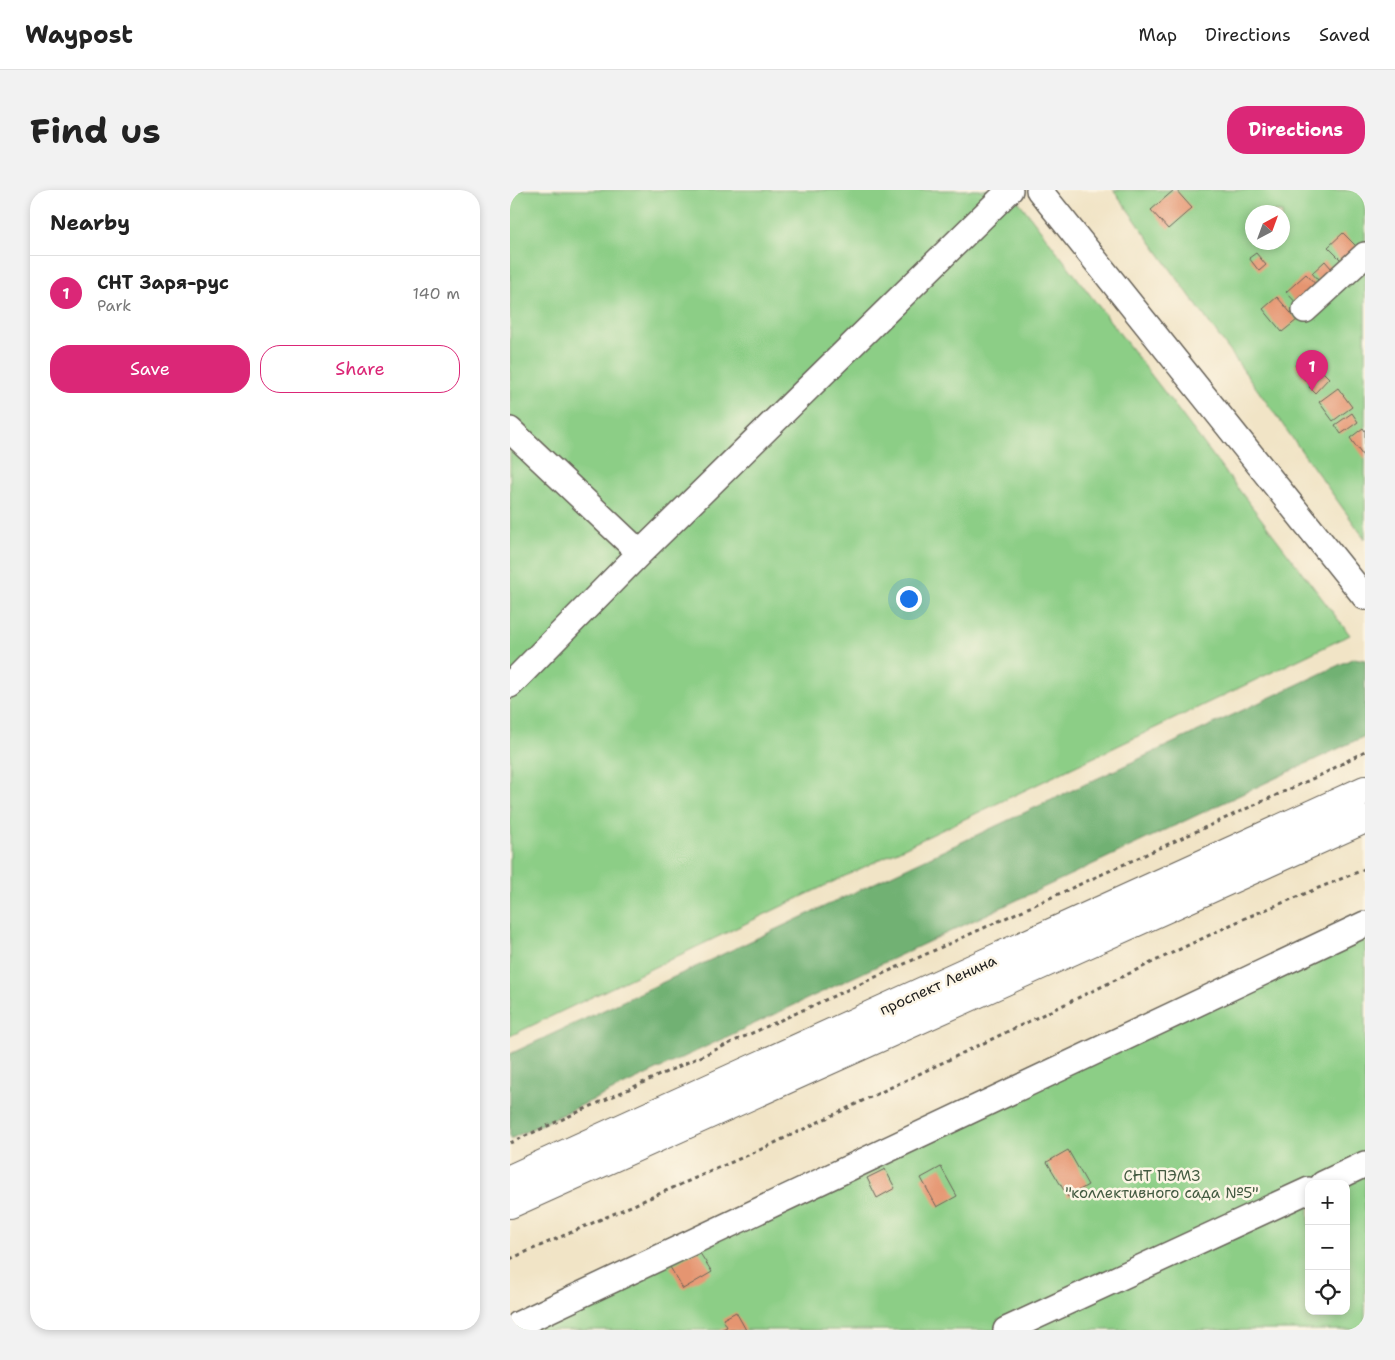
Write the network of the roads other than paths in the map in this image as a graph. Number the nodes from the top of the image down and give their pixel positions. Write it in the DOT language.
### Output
graph roads {
  1 [pos="1010,190"];
  2 [pos="1039,190"];
  3 [pos="1365,255"];
  4 [pos="1305,310"];
  5 [pos="510,430"];
  6 [pos="640,553"];
  7 [pos="1365,597"];
  8 [pos="510,685"];
  9 [pos="1365,790"];
  10 [pos="1365,818"];
  11 [pos="1365,924"];
  12 [pos="1365,1164"];
  13 [pos="510,1179"];
  14 [pos="1331,1180"];
  15 [pos="1305,1192"];
  16 [pos="510,1204"];
  17 [pos="522,1330"];
  18 [pos="1006,1330"];
  1 -- 6 [label="street"];
  2 -- 7 [label="street"];
  3 -- 4 [label="street"];
  5 -- 6 [label="street"];
  6 -- 8 [label="street"];
  9 -- 13 [label="main road, проспект Ленина"];
  10 -- 16 [label="main road, проспект Ленина"];
  11 -- 17 [label="street"];
  12 -- 14 [label="street"];
  15 -- 18 [label="street"];
}
